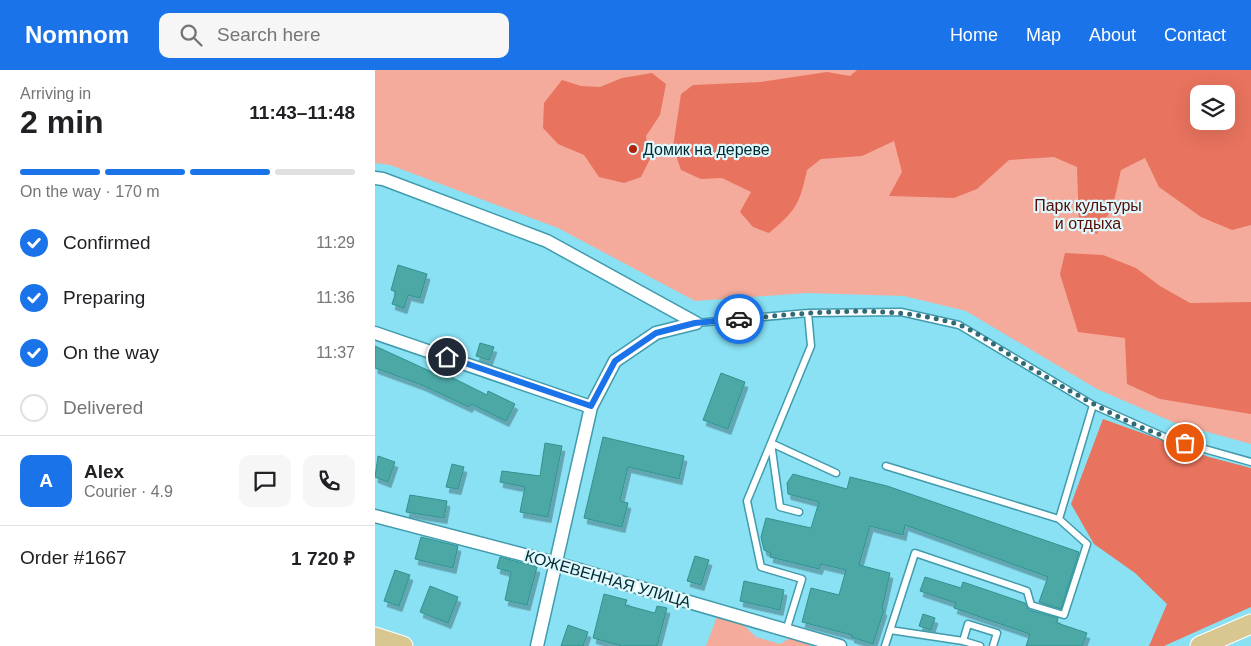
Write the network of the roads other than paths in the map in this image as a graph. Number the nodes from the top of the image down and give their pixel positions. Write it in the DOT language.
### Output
graph roads {
  1 [pos="375,178"];
  2 [pos="808,313"];
  3 [pos="695,323"];
  4 [pos="375,333"];
  5 [pos="1093,405"];
  6 [pos="591,406"];
  7 [pos="771,443"];
  8 [pos="1251,462"];
  9 [pos="886,466"];
  10 [pos="835,473"];
  11 [pos="799,512"];
  12 [pos="375,516"];
  13 [pos="1059,519"];
  14 [pos="555,563"];
  15 [pos="1251,624"];
  16 [pos="890,630"];
  17 [pos="786,631"];
  18 [pos="375,637"];
  19 [pos="1251,637"];
  20 [pos="963,641"];
  21 [pos="403,646"];
  22 [pos="537,646"];
  23 [pos="840,646"];
  24 [pos="885,646"];
  25 [pos="980,646"];
  26 [pos="993,646"];
  27 [pos="1201,646"];
  1 -- 3 [label="street"];
  2 -- 3 [label="lane"];
  2 -- 5 [label="lane"];
  2 -- 7 [label="lane"];
  3 -- 6 [label="street"];
  4 -- 6 [label="street"];
  5 -- 8 [label="lane"];
  5 -- 13 [label="lane"];
  6 -- 14 [label="street"];
  7 -- 10 [label="lane"];
  7 -- 11 [label="lane"];
  7 -- 17 [label="lane"];
  9 -- 13 [label="lane"];
  12 -- 14 [label="street, КОЖЕВЕННАЯ УЛИЦА"];
  13 -- 16 [label="lane"];
  14 -- 17 [label="street, КОЖЕВЕННАЯ УЛИЦА"];
  14 -- 22 [label="street"];
  15 -- 27 [label="main road"];
  16 -- 20 [label="lane"];
  16 -- 24 [label="lane"];
  17 -- 23 [label="street, КОЖЕВЕННАЯ УЛИЦА"];
  18 -- 21 [label="main road"];
  19 -- 27 [label="main road"];
  20 -- 25 [label="lane"];
  20 -- 26 [label="lane"];
}
